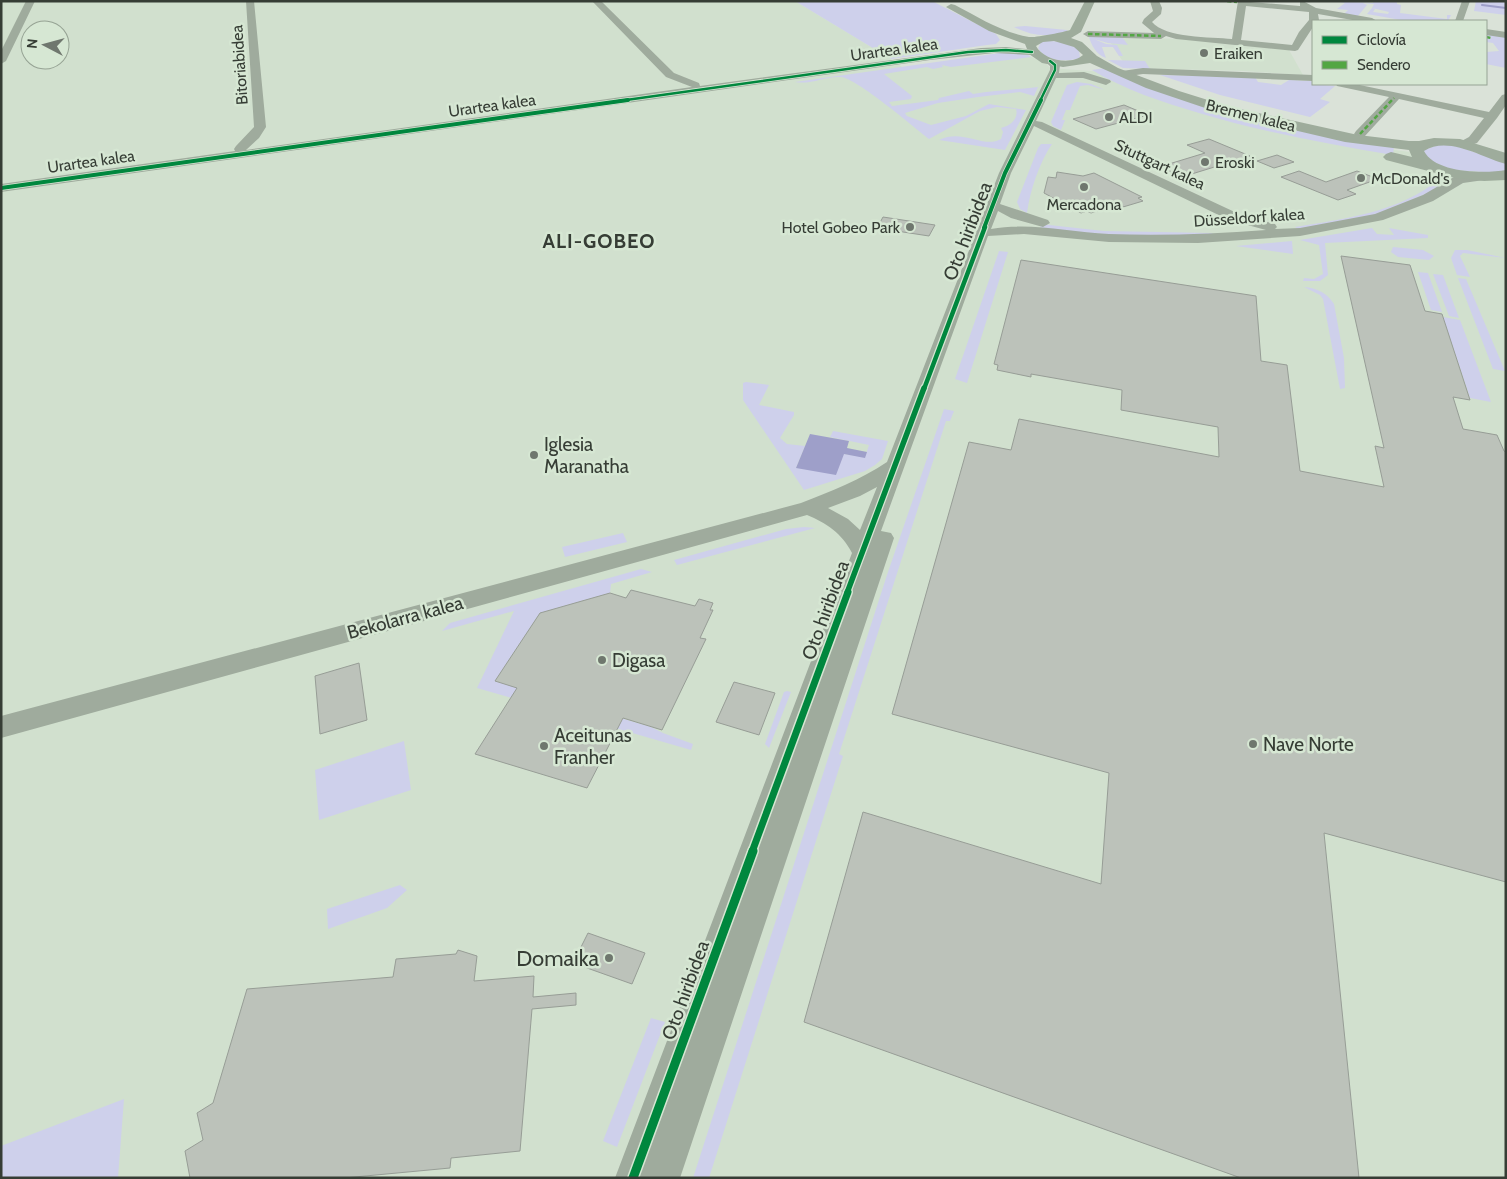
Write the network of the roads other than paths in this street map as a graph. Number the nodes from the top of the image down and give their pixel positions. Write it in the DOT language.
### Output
graph roads {
  1 [pos="32,1"];
  2 [pos="250,1"];
  3 [pos="596,1"];
  4 [pos="1090,1"];
  5 [pos="1098,1"];
  6 [pos="1154,1"];
  7 [pos="1227,1"];
  8 [pos="1298,1"];
  9 [pos="1466,1"];
  10 [pos="1240,2"];
  11 [pos="946,4"];
  12 [pos="1313,10"];
  13 [pos="1314,20"];
  14 [pos="1367,20"];
  15 [pos="1459,20"];
  16 [pos="996,30"];
  17 [pos="1309,30"];
  18 [pos="1088,34"];
  19 [pos="1506,34"];
  20 [pos="1161,36"];
  21 [pos="1488,36"];
  22 [pos="1052,39"];
  23 [pos="1236,42"];
  24 [pos="998,47"];
  25 [pos="1295,48"];
  26 [pos="988,50"];
  27 [pos="1058,56"];
  28 [pos="1,61"];
  29 [pos="1122,74"];
  30 [pos="670,75"];
  31 [pos="1312,78"];
  32 [pos="1106,82"];
  33 [pos="1345,85"];
  34 [pos="700,87"];
  35 [pos="1415,88"];
  36 [pos="667,92"];
  37 [pos="1506,97"];
  38 [pos="1400,98"];
  39 [pos="1506,115"];
  40 [pos="1493,116"];
  41 [pos="1038,124"];
  42 [pos="1360,134"];
  43 [pos="273,138"];
  44 [pos="1030,138"];
  45 [pos="1462,144"];
  46 [pos="238,152"];
  47 [pos="1500,155"];
  48 [pos="1426,159"];
  49 [pos="1506,175"];
  50 [pos="1479,177"];
  51 [pos="1,188"];
  52 [pos="1002,208"];
  53 [pos="1016,215"];
  54 [pos="1270,228"];
  55 [pos="1224,231"];
  56 [pos="1002,232"];
  57 [pos="894,466"];
  58 [pos="852,491"];
  59 [pos="816,511"];
  60 [pos="884,516"];
  61 [pos="851,517"];
  62 [pos="862,552"];
  63 [pos="1,727"];
  64 [pos="633,1178"];
  65 [pos="662,1178"];
  1 -- 28 [label="street"];
  2 -- 43 [label="street, Bitoriabidea"];
  3 -- 30 [label="street"];
  4 -- 22 [label="main road"];
  5 -- 27 [label="main road, Oto hiribidea"];
  6 -- 23 [label="street"];
  7 -- 10 [label="street"];
  8 -- 12 [label="street"];
  9 -- 15 [label="street"];
  10 -- 12 [label="street"];
  10 -- 23 [label="street"];
  11 -- 16 [label="main road"];
  11 -- 22 [label="main road"];
  12 -- 13 [label="street"];
  12 -- 14 [label="street"];
  16 -- 24 [label="street"];
  16 -- 27 [label="main road"];
  17 -- 25 [label="street"];
  18 -- 20 [label="street"];
  19 -- 21 [label="street"];
  22 -- 27 [label="main road"];
  22 -- 27 [label="main road"];
  23 -- 25 [label="street"];
  24 -- 26 [label="street, Urartea kalea"];
  24 -- 27 [label="street, Urartea kalea"];
  25 -- 31 [label="street"];
  26 -- 27 [label="street, Urartea kalea"];
  26 -- 34 [label="street, Urartea kalea"];
  27 -- 29 [label="main road, Bremen kalea"];
  27 -- 32 [label="main road, Bremen kalea"];
  27 -- 32 [label="street, Bremen kalea"];
  27 -- 41 [label="street, Oto hiribidea"];
  27 -- 57 [label="street, Oto hiribidea"];
  29 -- 31 [label="street"];
  29 -- 48 [label="main road, Bremen kalea"];
  30 -- 34 [label="street"];
  30 -- 36 [label="street"];
  32 -- 48 [label="main road, Bremen kalea"];
  33 -- 38 [label="street"];
  34 -- 36 [label="street, Urartea kalea"];
  35 -- 38 [label="street"];
  36 -- 43 [label="street, Urartea kalea"];
  37 -- 40 [label="street"];
  38 -- 40 [label="street"];
  38 -- 42 [label="street"];
  39 -- 47 [label="street"];
  40 -- 45 [label="street"];
  41 -- 44 [label="street, Oto hiribidea"];
  41 -- 54 [label="street, Stuttgart kalea"];
  43 -- 46 [label="street, Bitoriabidea"];
  43 -- 46 [label="street, Urartea kalea"];
  44 -- 52 [label="street, Oto hiribidea"];
  44 -- 55 [label="street, Stuttgart kalea"];
  45 -- 47 [label="main road"];
  45 -- 48 [label="main road"];
  46 -- 51 [label="street, Urartea kalea"];
  48 -- 50 [label="main road"];
  48 -- 54 [label="street, Düsseldorf kalea"];
  49 -- 50 [label="main road"];
  50 -- 56 [label="street, Düsseldorf kalea"];
  52 -- 53 [label="street, Düsseldorf kalea"];
  52 -- 56 [label="street, Oto hiribidea"];
  53 -- 55 [label="street, Düsseldorf kalea"];
  53 -- 56 [label="street"];
  54 -- 55 [label="street, Düsseldorf kalea"];
  56 -- 60 [label="street, Oto hiribidea"];
  57 -- 58 [label="street, Bekolarra kalea"];
  57 -- 60 [label="street, Oto hiribidea"];
  58 -- 59 [label="street, Bekolarra kalea"];
  58 -- 61 [label="street"];
  59 -- 61 [label="street, Bekolarra kalea"];
  59 -- 62 [label="street"];
  59 -- 63 [label="street, Bekolarra kalea"];
  60 -- 61 [label="street, Bekolarra kalea"];
  60 -- 62 [label="street, Oto hiribidea"];
  60 -- 65 [label="street, Oto hiribidea"];
  62 -- 64 [label="street, Oto hiribidea"];
}
